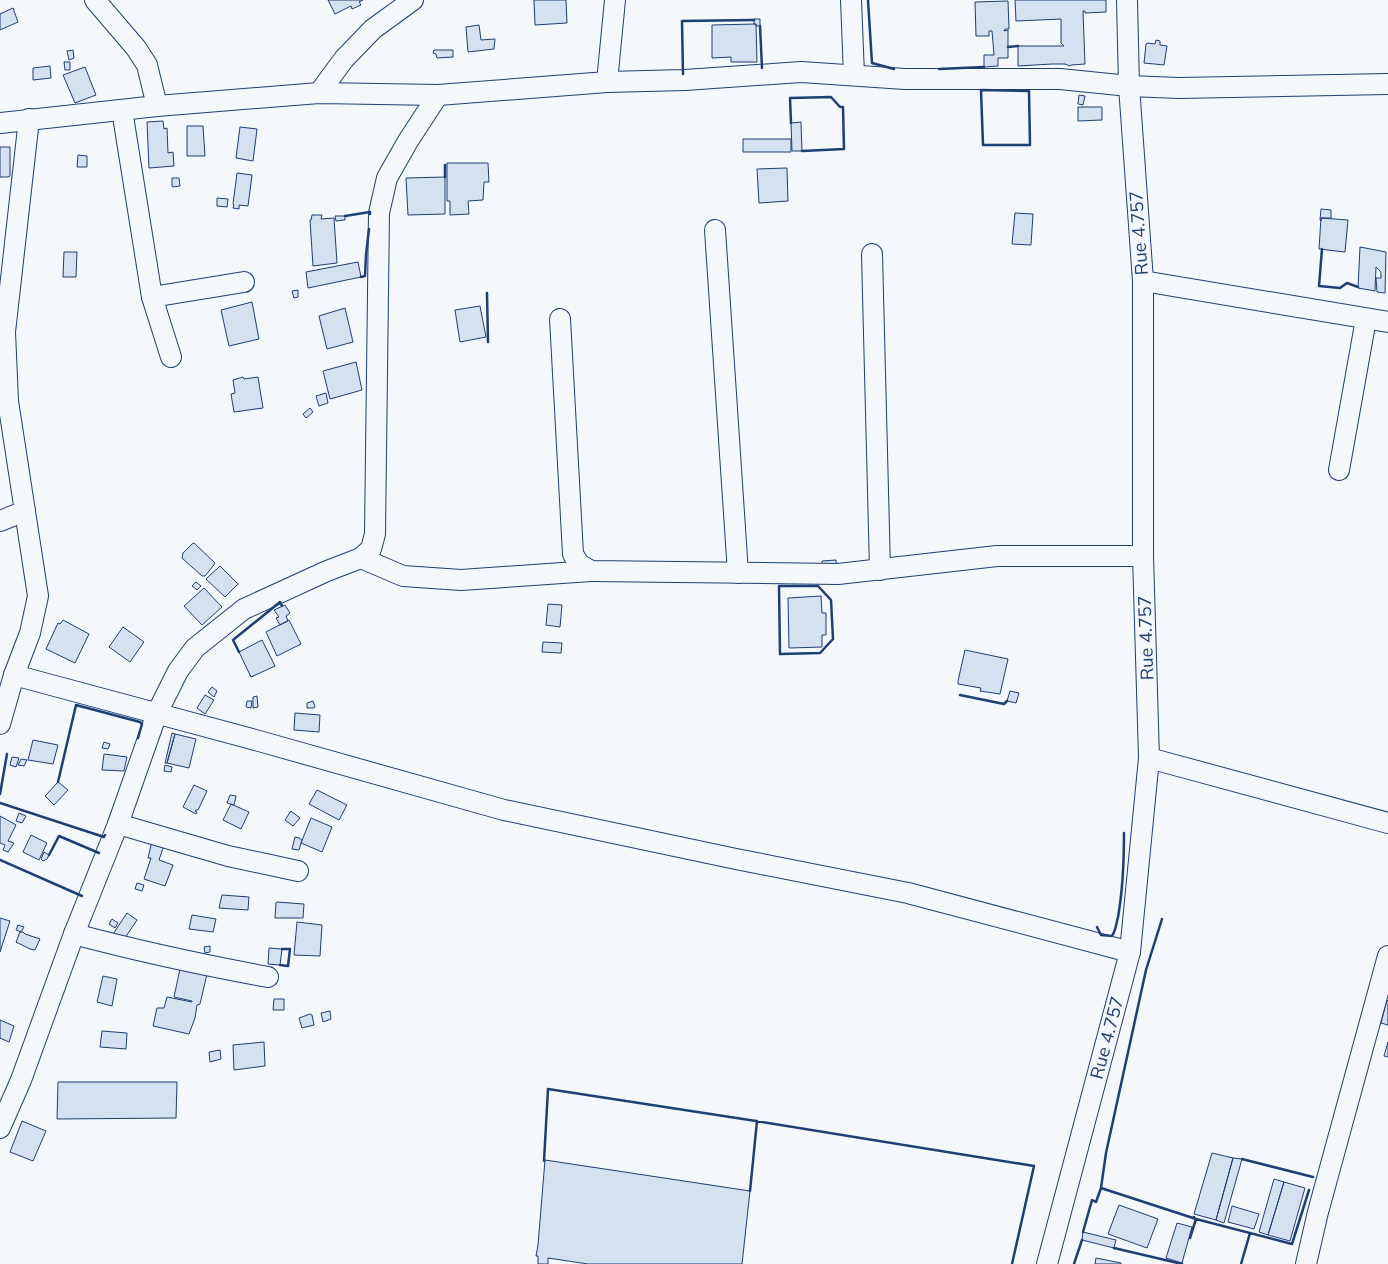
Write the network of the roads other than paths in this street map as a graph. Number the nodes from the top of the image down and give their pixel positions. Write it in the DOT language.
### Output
graph roads {
  1 [pos="95,0"];
  2 [pos="413,0"];
  3 [pos="615,0"];
  4 [pos="851,0"];
  5 [pos="1126,0"];
  6 [pos="854,75"];
  7 [pos="607,82"];
  8 [pos="1388,84"];
  9 [pos="1129,86"];
  10 [pos="319,93"];
  11 [pos="438,95"];
  12 [pos="157,106"];
  13 [pos="122,110"];
  14 [pos="29,119"];
  15 [pos="0,123"];
  16 [pos="715,230"];
  17 [pos="872,254"];
  18 [pos="1142,281"];
  19 [pos="244,282"];
  20 [pos="152,298"];
  21 [pos="560,319"];
  22 [pos="1366,319"];
  23 [pos="1388,322"];
  24 [pos="3,331"];
  25 [pos="172,357"];
  26 [pos="1339,470"];
  27 [pos="25,511"];
  28 [pos="0,521"];
  29 [pos="1143,556"];
  30 [pos="361,558"];
  31 [pos="880,570"];
  32 [pos="590,571"];
  33 [pos="738,573"];
  34 [pos="14,675"];
  35 [pos="158,713"];
  36 [pos="0,724"];
  37 [pos="1149,758"];
  38 [pos="1388,823"];
  39 [pos="118,824"];
  40 [pos="298,871"];
  41 [pos="74,934"];
  42 [pos="1130,952"];
  43 [pos="1388,956"];
  44 [pos="268,977"];
  45 [pos="0,1128"];
  46 [pos="1047,1264"];
  47 [pos="1306,1264"];
  1 -- 12 [label="street"];
  2 -- 10 [label="street"];
  3 -- 7 [label="street"];
  4 -- 6 [label="street"];
  5 -- 9 [label="street, Rue 4.757"];
  6 -- 7 [label="street"];
  6 -- 9 [label="street"];
  7 -- 11 [label="street"];
  8 -- 9 [label="street"];
  9 -- 18 [label="street, Rue 4.757"];
  10 -- 11 [label="street"];
  10 -- 12 [label="street"];
  11 -- 30 [label="street"];
  12 -- 13 [label="street"];
  13 -- 14 [label="street"];
  13 -- 20 [label="street"];
  14 -- 15 [label="street"];
  14 -- 24 [label="street"];
  16 -- 33 [label="street"];
  17 -- 31 [label="street"];
  18 -- 22 [label="street"];
  18 -- 29 [label="street, Rue 4.757"];
  19 -- 20 [label="street"];
  20 -- 25 [label="street"];
  21 -- 32 [label="street"];
  22 -- 23 [label="street"];
  22 -- 26 [label="street"];
  24 -- 27 [label="street"];
  27 -- 28 [label="street"];
  27 -- 34 [label="street"];
  29 -- 31 [label="street"];
  29 -- 37 [label="street, Rue 4.757"];
  30 -- 32 [label="street"];
  30 -- 35 [label="street"];
  31 -- 33 [label="street"];
  32 -- 33 [label="street"];
  34 -- 35 [label="street"];
  34 -- 36 [label="street"];
  35 -- 39 [label="street"];
  35 -- 42 [label="street"];
  37 -- 38 [label="street"];
  37 -- 42 [label="street, Rue 4.757"];
  39 -- 40 [label="street"];
  39 -- 41 [label="street"];
  41 -- 44 [label="street"];
  41 -- 45 [label="street"];
  42 -- 46 [label="street, Rue 4.757"];
  43 -- 47 [label="street"];
}
